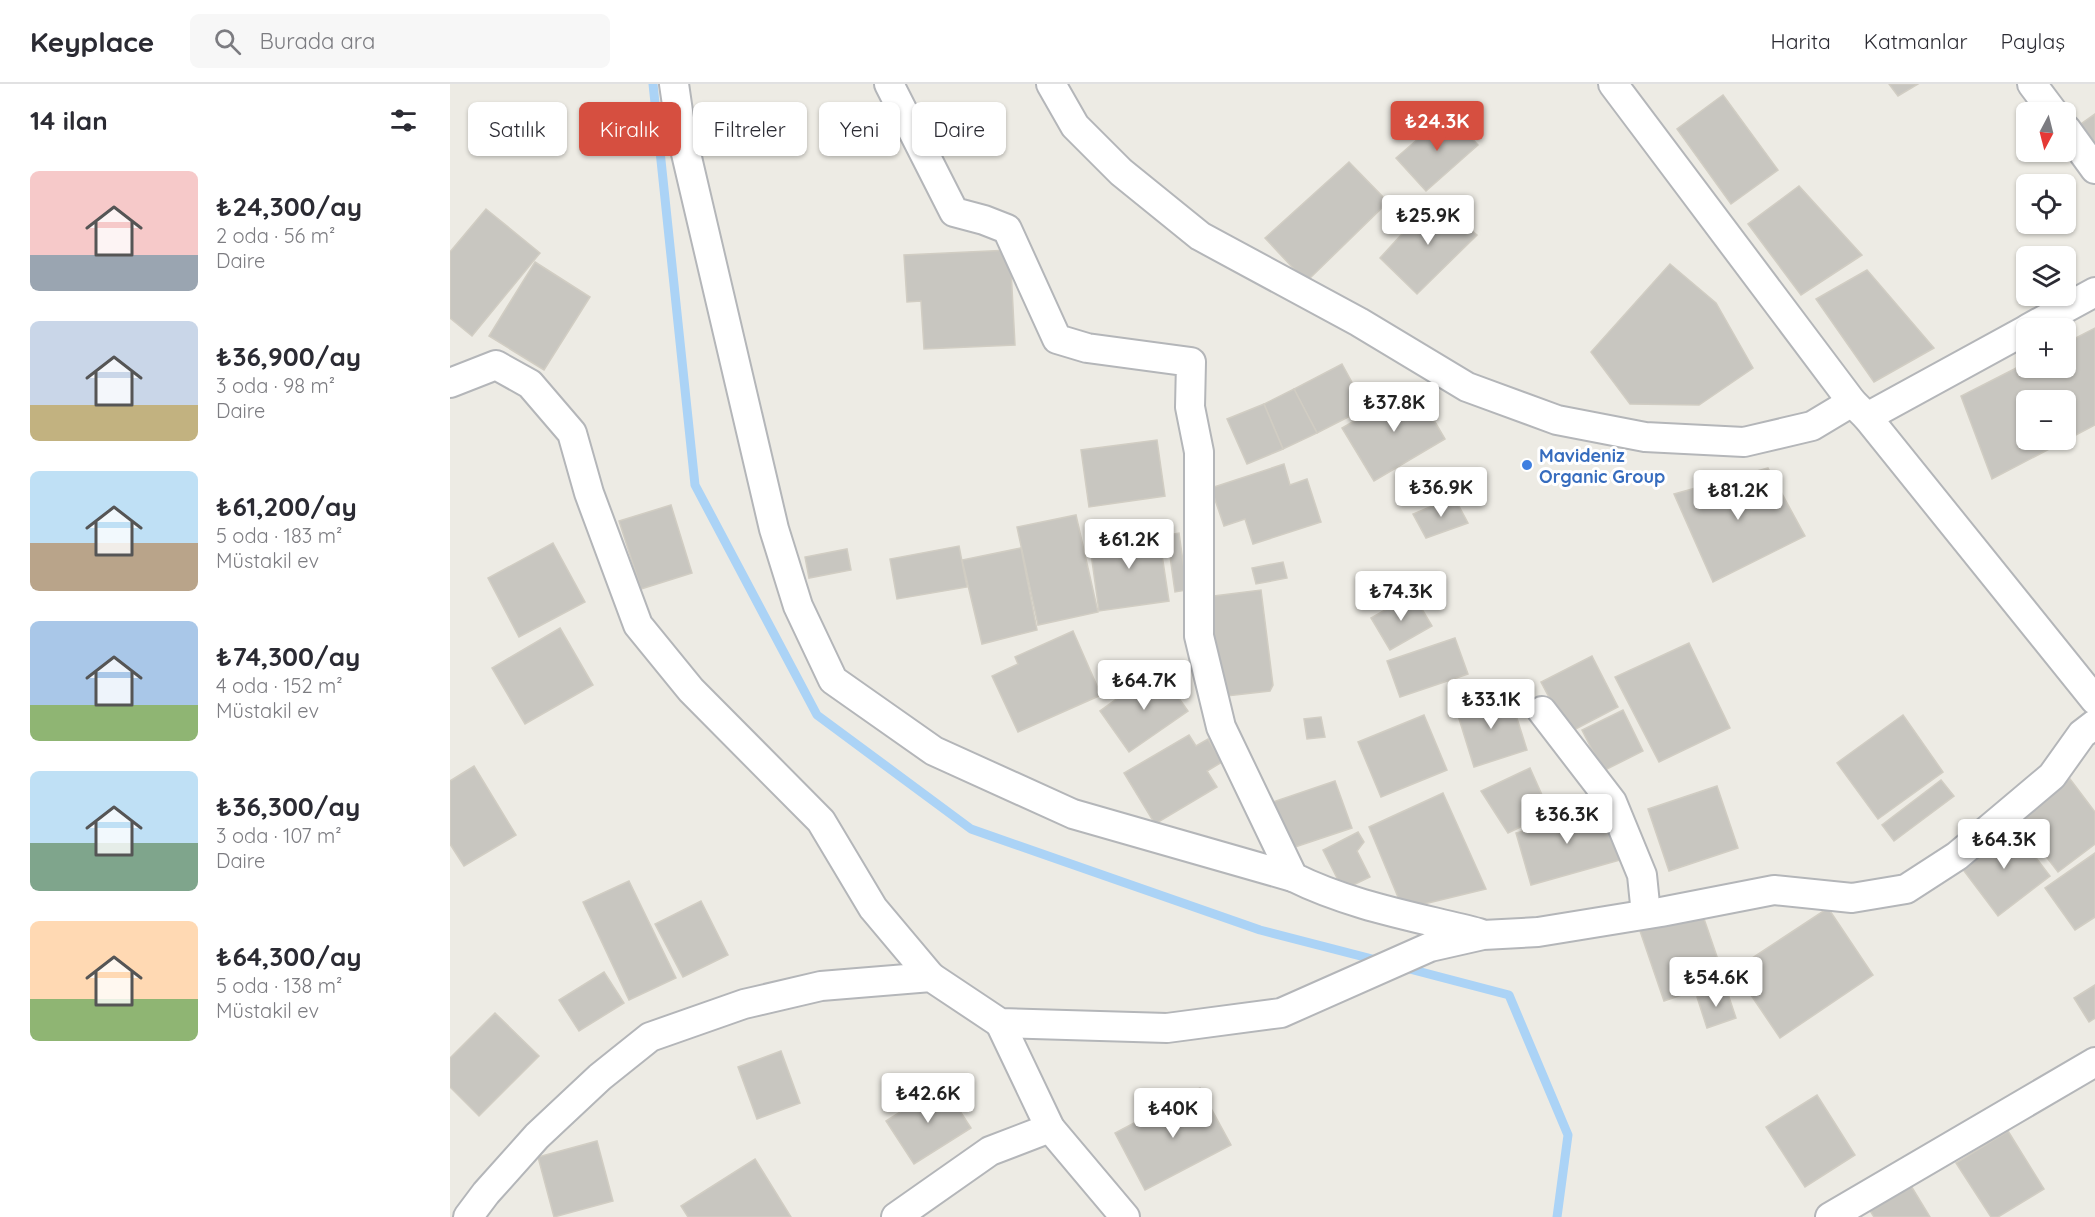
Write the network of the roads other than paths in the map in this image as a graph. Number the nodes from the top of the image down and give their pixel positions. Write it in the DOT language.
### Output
graph roads {
  1 [pos="674,84"];
  2 [pos="889,84"];
  3 [pos="1051,84"];
  4 [pos="1613,84"];
  5 [pos="2032,84"];
  6 [pos="2046,102"];
  7 [pos="2076,143"];
  8 [pos="2095,169"];
  9 [pos="2095,292"];
  10 [pos="2048,318"];
  11 [pos="2016,335"];
  12 [pos="453,374"];
  13 [pos="1860,410"];
  14 [pos="2095,700"];
  15 [pos="1542,711"];
  16 [pos="2091,736"];
  17 [pos="1293,877"];
  18 [pos="1646,914"];
  19 [pos="1483,934"];
  20 [pos="931,977"];
  21 [pos="1000,1023"];
  22 [pos="2095,1062"];
  23 [pos="1050,1128"];
  24 [pos="468,1217"];
  25 [pos="896,1217"];
  26 [pos="1125,1217"];
  27 [pos="1830,1217"];
  1 -- 17 [label="street"];
  2 -- 17 [label="street"];
  3 -- 13 [label="street"];
  4 -- 13 [label="street"];
  5 -- 6 [label="street"];
  7 -- 8 [label="street"];
  9 -- 10 [label="street"];
  11 -- 13 [label="street"];
  12 -- 20 [label="street"];
  13 -- 14 [label="street"];
  15 -- 18 [label="street"];
  16 -- 18 [label="street"];
  17 -- 19 [label="street"];
  18 -- 19 [label="street"];
  19 -- 21 [label="street"];
  20 -- 21 [label="street"];
  20 -- 24 [label="street"];
  21 -- 23 [label="street"];
  22 -- 27 [label="street"];
  23 -- 25 [label="street"];
  23 -- 26 [label="street"];
}
